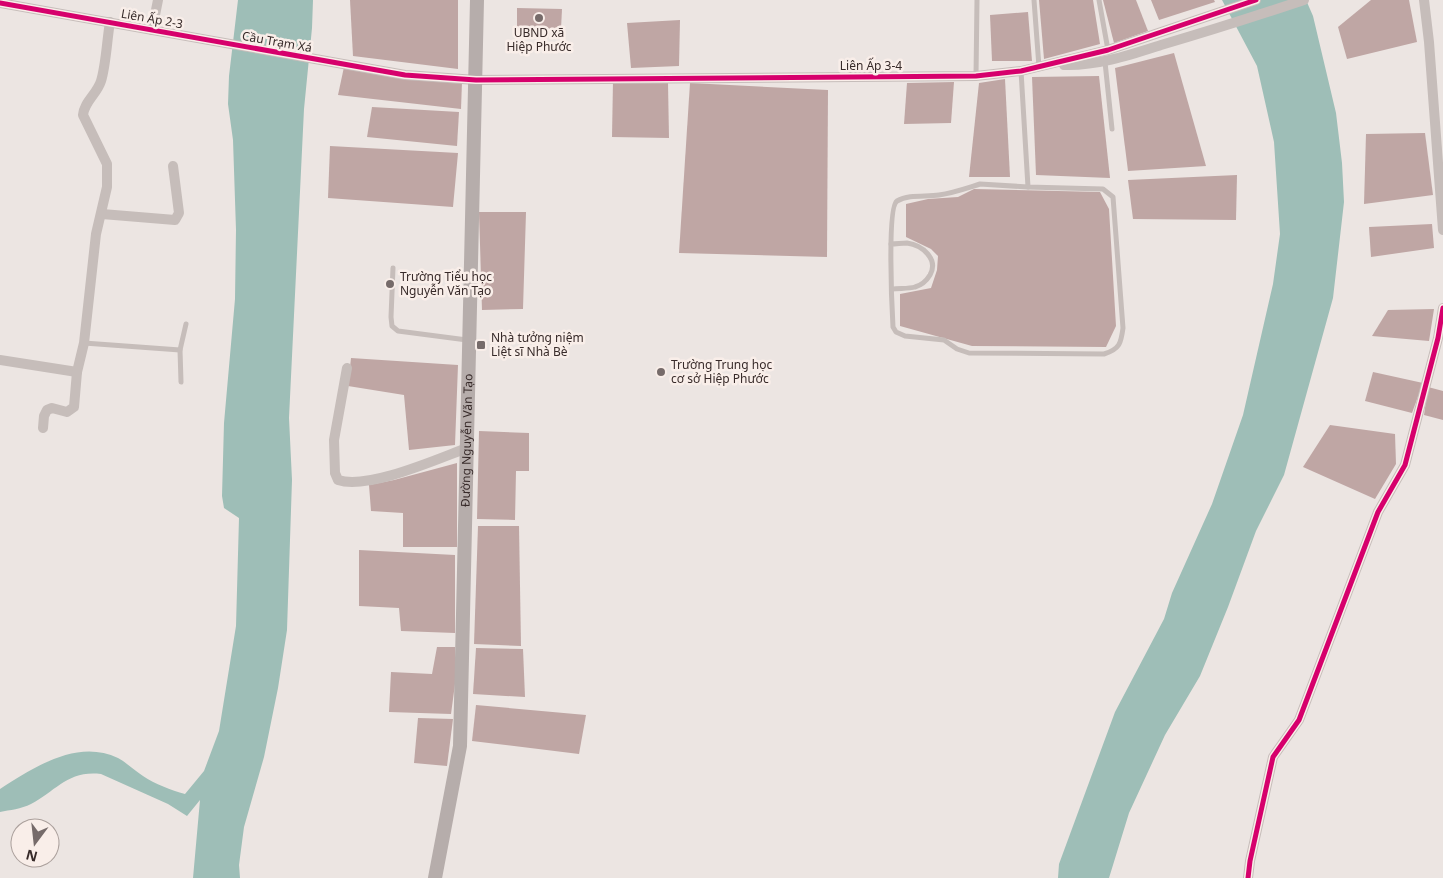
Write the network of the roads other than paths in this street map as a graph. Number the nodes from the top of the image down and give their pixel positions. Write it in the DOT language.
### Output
graph roads {
  1 [pos="158,0"];
  2 [pos="477,0"];
  3 [pos="977,0"];
  4 [pos="1034,0"];
  5 [pos="1099,0"];
  6 [pos="1256,0"];
  7 [pos="1304,0"];
  8 [pos="1424,0"];
  9 [pos="0,3"];
  10 [pos="32,4"];
  11 [pos="110,22"];
  12 [pos="152,30"];
  13 [pos="211,40"];
  14 [pos="1108,50"];
  15 [pos="1105,62"];
  16 [pos="1053,64"];
  17 [pos="1040,68"];
  18 [pos="1021,71"];
  19 [pos="976,76"];
  20 [pos="476,80"];
  21 [pos="1112,129"];
  22 [pos="173,166"];
  23 [pos="1028,187"];
  24 [pos="102,214"];
  25 [pos="1443,230"];
  26 [pos="891,244"];
  27 [pos="392,268"];
  28 [pos="892,289"];
  29 [pos="1443,308"];
  30 [pos="186,324"];
  31 [pos="470,340"];
  32 [pos="84,343"];
  33 [pos="180,350"];
  34 [pos="0,360"];
  35 [pos="347,368"];
  36 [pos="77,372"];
  37 [pos="181,382"];
  38 [pos="43,428"];
  39 [pos="467,448"];
  40 [pos="435,878"];
  41 [pos="1248,878"];
  1 -- 12 [label="street"];
  2 -- 20 [label="main road, Đường Nguyễn Văn Tạo"];
  3 -- 19 [label="lane"];
  4 -- 17 [label="lane"];
  5 -- 14 [label="lane"];
  6 -- 14 [label="street, Liên Ấp 3-4"];
  7 -- 15 [label="street"];
  8 -- 25 [label="street"];
  9 -- 10 [label="street, Liên Ấp 2-3"];
  10 -- 11 [label="street, Liên Ấp 2-3"];
  11 -- 12 [label="street, Liên Ấp 2-3"];
  11 -- 24 [label="street"];
  12 -- 13 [label="street, Liên Ấp 2-3"];
  13 -- 20 [label="street, Cầu Trạm Xá"];
  14 -- 16 [label="street, Liên Ấp 3-4"];
  15 -- 16 [label="street"];
  15 -- 21 [label="lane"];
  16 -- 17 [label="street, Liên Ấp 3-4"];
  17 -- 18 [label="street, Liên Ấp 3-4"];
  18 -- 19 [label="street, Liên Ấp 3-4"];
  18 -- 23 [label="lane"];
  19 -- 20 [label="street, Liên Ấp 3-4"];
  20 -- 31 [label="main road, Đường Nguyễn Văn Tạo"];
  22 -- 24 [label="street"];
  23 -- 26 [label="lane"];
  23 -- 28 [label="lane"];
  24 -- 32 [label="street"];
  26 -- 28 [label="lane"];
  26 -- 28 [label="lane"];
  27 -- 31 [label="lane"];
  29 -- 41 [label="street"];
  30 -- 33 [label="lane"];
  31 -- 39 [label="main road, Đường Nguyễn Văn Tạo"];
  32 -- 33 [label="lane"];
  32 -- 36 [label="street"];
  33 -- 37 [label="lane"];
  34 -- 36 [label="street"];
  35 -- 39 [label="street"];
  36 -- 38 [label="street"];
  39 -- 40 [label="main road, Đường Nguyễn Văn Tạo"];
}
